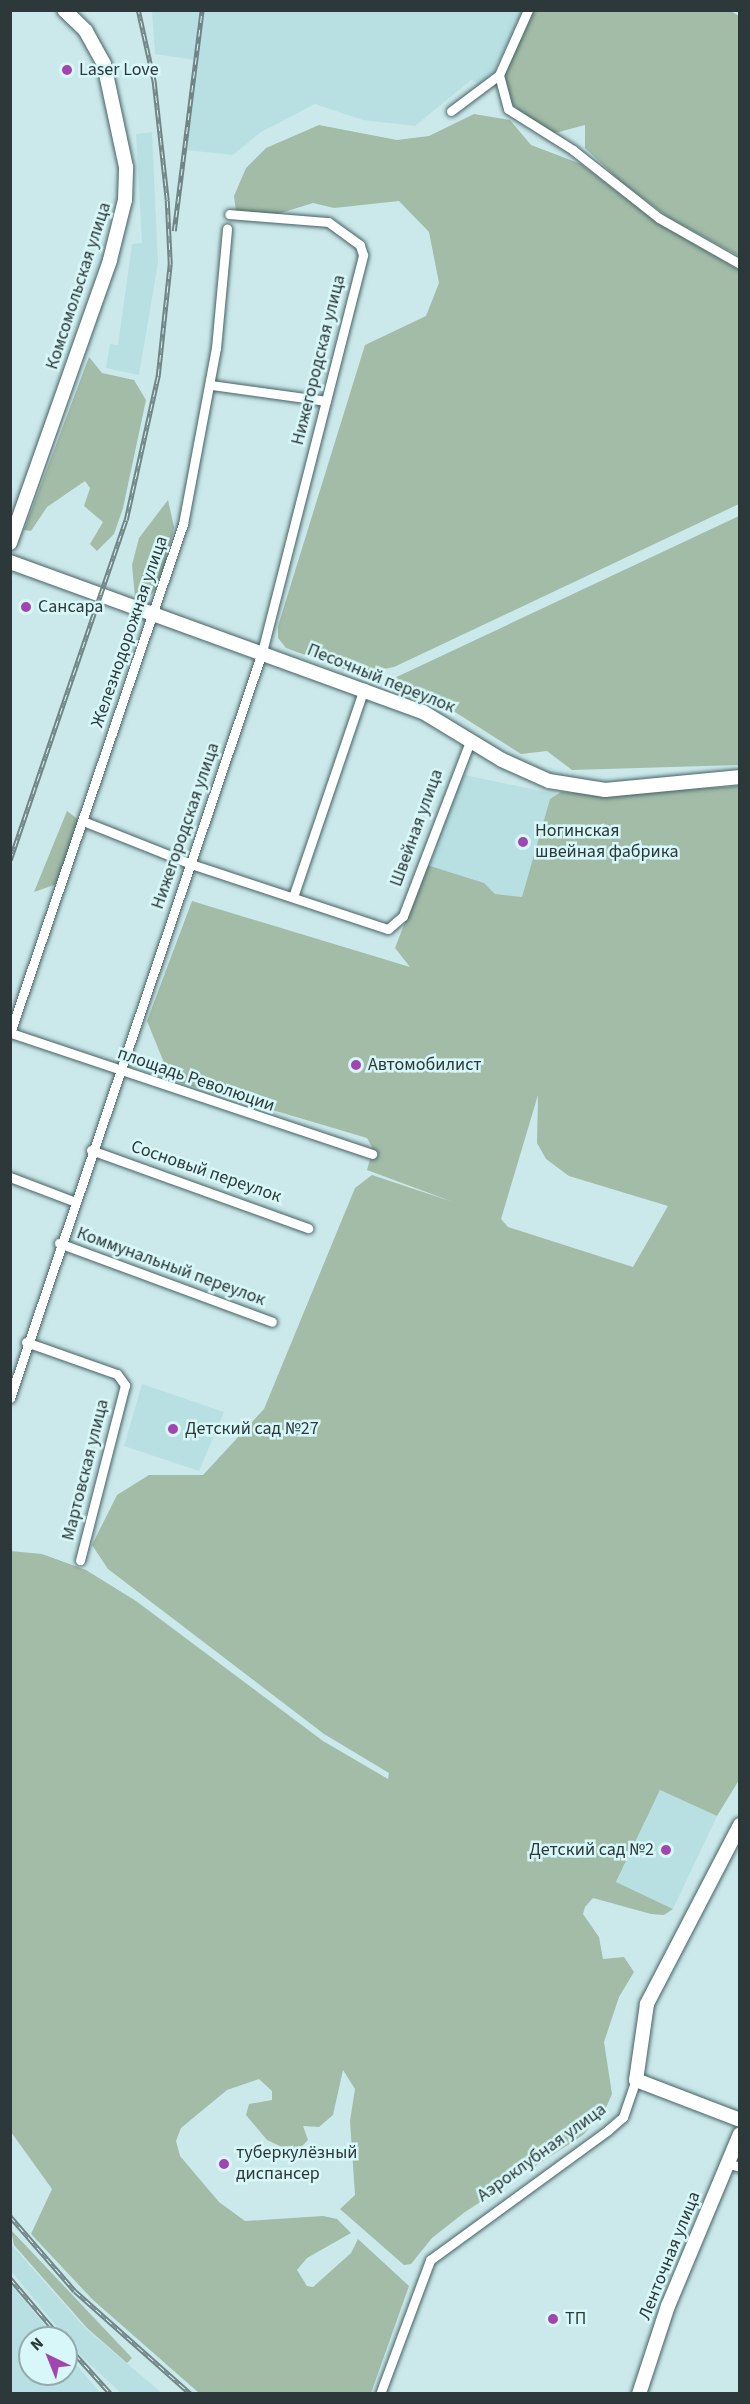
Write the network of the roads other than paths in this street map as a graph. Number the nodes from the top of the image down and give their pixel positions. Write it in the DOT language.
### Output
graph roads {
  1 [pos="64,10"];
  2 [pos="528,10"];
  3 [pos="499,75"];
  4 [pos="452,111"];
  5 [pos="229,214"];
  6 [pos="227,229"];
  7 [pos="740,264"];
  8 [pos="210,385"];
  9 [pos="326,401"];
  10 [pos="10,543"];
  11 [pos="10,562"];
  12 [pos="154,613"];
  13 [pos="262,652"];
  14 [pos="364,688"];
  15 [pos="471,739"];
  16 [pos="740,777"];
  17 [pos="83,821"];
  18 [pos="191,864"];
  19 [pos="293,897"];
  20 [pos="10,1033"];
  21 [pos="119,1071"];
  22 [pos="91,1150"];
  23 [pos="372,1154"];
  24 [pos="10,1177"];
  25 [pos="73,1201"];
  26 [pos="308,1228"];
  27 [pos="59,1243"];
  28 [pos="272,1322"];
  29 [pos="26,1342"];
  30 [pos="10,1354"];
  31 [pos="20,1358"];
  32 [pos="10,1398"];
  33 [pos="81,1560"];
  34 [pos="740,1825"];
  35 [pos="636,2080"];
  36 [pos="740,2120"];
  37 [pos="740,2134"];
  38 [pos="733,2165"];
  39 [pos="380,2394"];
  40 [pos="639,2394"];
  1 -- 10 [label="street, Комсомольская улица"];
  2 -- 3 [label="street"];
  3 -- 4 [label="street"];
  3 -- 7 [label="street"];
  5 -- 9 [label="street, Нижегородская улица"];
  6 -- 8 [label="street, Железнодорожная улица"];
  8 -- 9 [label="street"];
  8 -- 12 [label="street, Железнодорожная улица"];
  9 -- 13 [label="street, Нижегородская улица"];
  11 -- 12 [label="street, Песочный переулок"];
  12 -- 13 [label="street, Песочный переулок"];
  12 -- 17 [label="street, Железнодорожная улица"];
  13 -- 14 [label="street, Песочный переулок"];
  13 -- 18 [label="street, Нижегородская улица"];
  14 -- 15 [label="street, Песочный переулок"];
  14 -- 19 [label="street"];
  15 -- 16 [label="street, Песочный переулок"];
  15 -- 19 [label="street, Швейная улица"];
  17 -- 18 [label="street"];
  17 -- 20 [label="street, Железнодорожная улица"];
  18 -- 19 [label="street"];
  18 -- 21 [label="street, Нижегородская улица"];
  20 -- 21 [label="street, площадь Революции"];
  21 -- 22 [label="street, Нижегородская улица"];
  21 -- 23 [label="street, площадь Революции"];
  22 -- 25 [label="street, Нижегородская улица"];
  22 -- 26 [label="street, Сосновый переулок"];
  24 -- 25 [label="street"];
  25 -- 27 [label="street, Нижегородская улица"];
  27 -- 28 [label="street, Коммунальный переулок"];
  27 -- 29 [label="street, Нижегородская улица"];
  29 -- 31 [label="street, Нижегородская улица"];
  29 -- 33 [label="street, Мартовская улица"];
  30 -- 31 [label="street"];
  31 -- 32 [label="street, Нижегородская улица"];
  34 -- 35 [label="street, Аэроклубная улица"];
  35 -- 36 [label="street"];
  35 -- 39 [label="street, Аэроклубная улица"];
  37 -- 38 [label="street, Ленточная улица"];
  38 -- 40 [label="street, Ленточная улица"];
}
